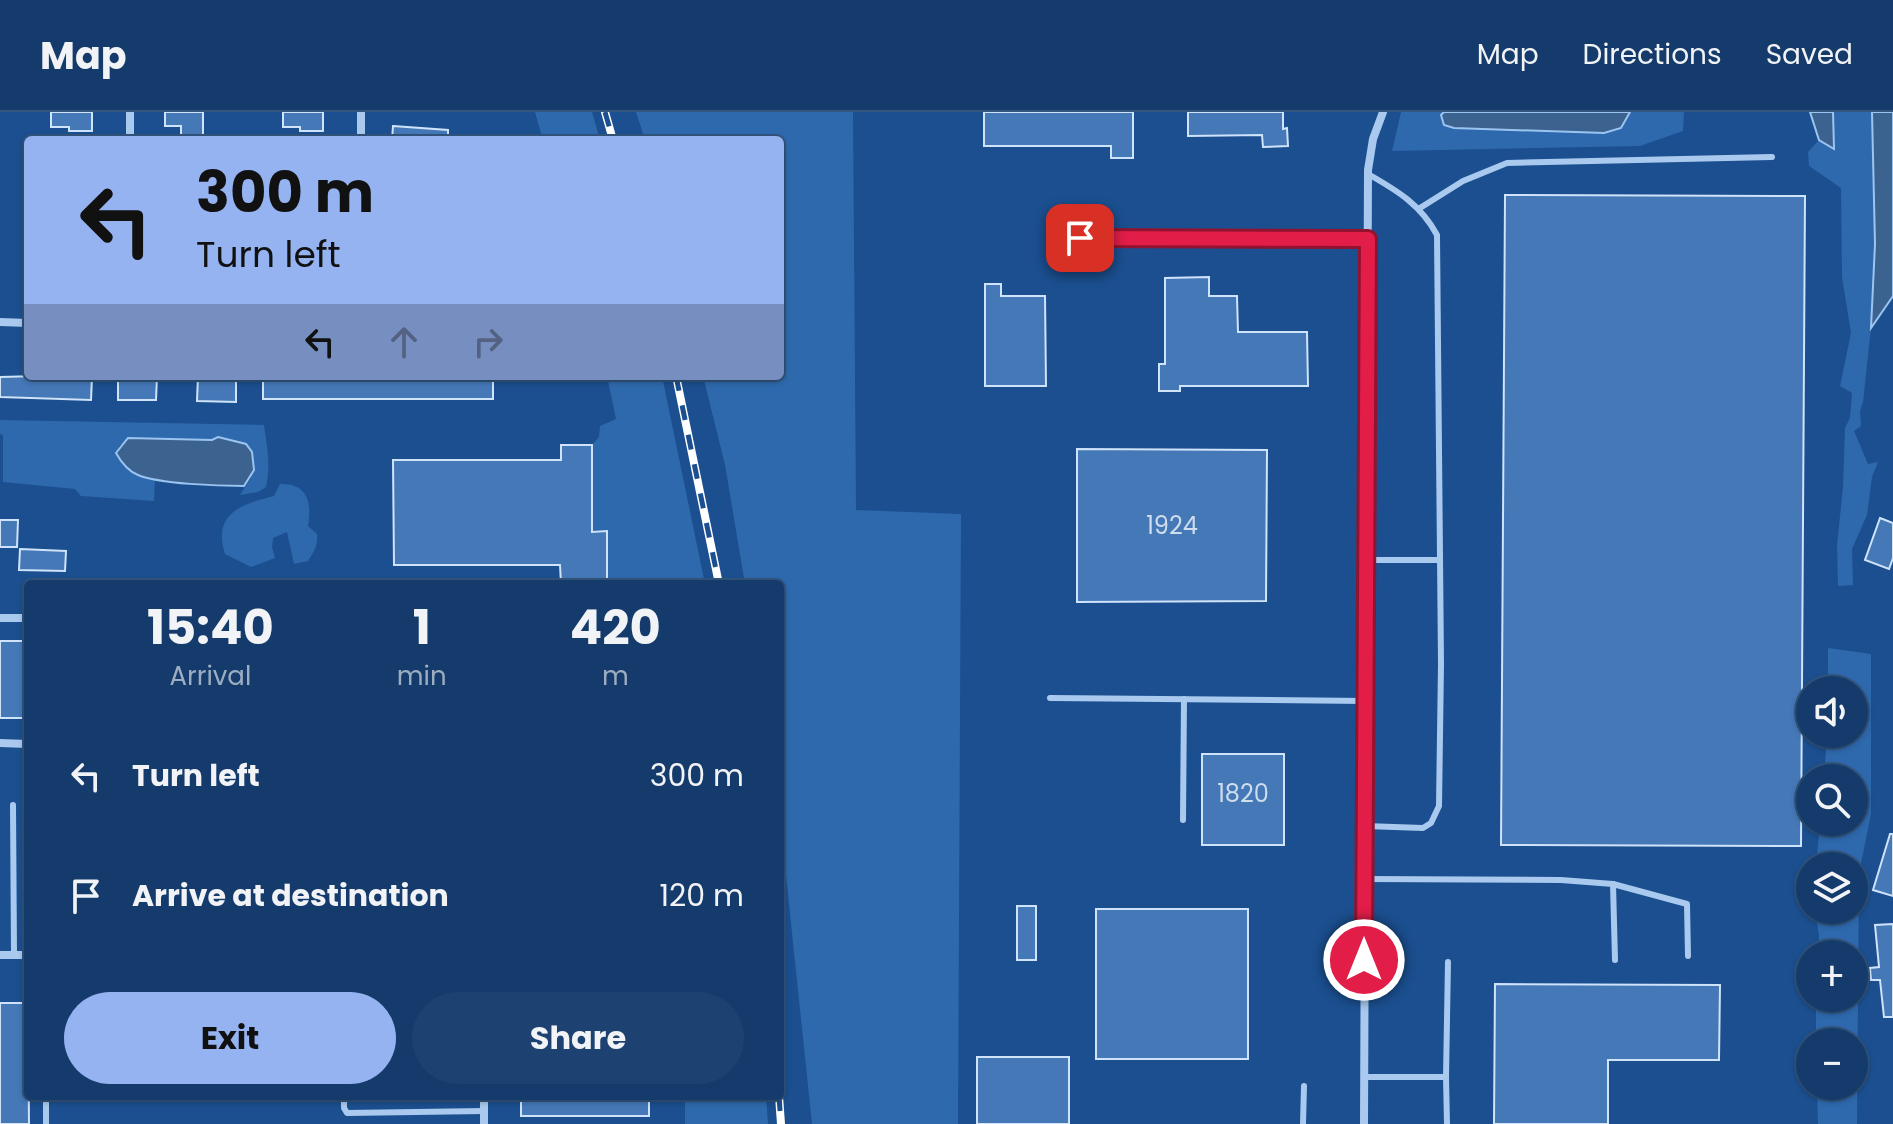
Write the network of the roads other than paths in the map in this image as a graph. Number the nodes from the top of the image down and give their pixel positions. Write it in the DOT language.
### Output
graph roads {
  1 [pos="130,112"];
  2 [pos="361,112"];
  3 [pos="1383,112"];
  4 [pos="130,136"];
  5 [pos="361,136"];
  6 [pos="1772,157"];
  7 [pos="1368,174"];
  8 [pos="1420,208"];
  9 [pos="1080,238"];
  10 [pos="1368,239"];
  11 [pos="0,322"];
  12 [pos="24,323"];
  13 [pos="1366,560"];
  14 [pos="1440,560"];
  15 [pos="0,618"];
  16 [pos="24,618"];
  17 [pos="1050,698"];
  18 [pos="1184,699"];
  19 [pos="1366,701"];
  20 [pos="0,743"];
  21 [pos="24,744"];
  22 [pos="13,805"];
  23 [pos="1183,820"];
  24 [pos="1365,826"];
  25 [pos="1365,879"];
  26 [pos="1613,884"];
  27 [pos="0,955"];
  28 [pos="14,955"];
  29 [pos="24,955"];
  30 [pos="1688,956"];
  31 [pos="1615,960"];
  32 [pos="1448,962"];
  33 [pos="1364,1077"];
  34 [pos="1446,1077"];
  35 [pos="1304,1086"];
  36 [pos="46,1100"];
  37 [pos="344,1100"];
  38 [pos="484,1100"];
  39 [pos="484,1111"];
  40 [pos="46,1124"];
  41 [pos="484,1124"];
  42 [pos="1303,1124"];
  43 [pos="1364,1124"];
  44 [pos="1447,1124"];
  1 -- 4 [label="street"];
  2 -- 5 [label="street"];
  3 -- 7 [label="street"];
  6 -- 8 [label="lane"];
  7 -- 8 [label="lane"];
  7 -- 10 [label="street"];
  8 -- 14 [label="lane"];
  9 -- 10 [label="lane"];
  10 -- 13 [label="street"];
  11 -- 12 [label="street"];
  13 -- 14 [label="lane"];
  13 -- 19 [label="street"];
  14 -- 24 [label="lane"];
  15 -- 16 [label="street"];
  17 -- 18 [label="lane"];
  18 -- 19 [label="lane"];
  18 -- 23 [label="lane"];
  19 -- 24 [label="street"];
  20 -- 21 [label="street"];
  22 -- 28 [label="lane"];
  24 -- 25 [label="street"];
  25 -- 26 [label="lane"];
  25 -- 33 [label="street"];
  26 -- 30 [label="lane"];
  26 -- 31 [label="lane"];
  27 -- 28 [label="street"];
  28 -- 29 [label="street"];
  32 -- 34 [label="lane"];
  33 -- 34 [label="lane"];
  33 -- 43 [label="street"];
  34 -- 44 [label="lane"];
  35 -- 42 [label="lane"];
  36 -- 40 [label="lane"];
  37 -- 39 [label="lane"];
  38 -- 39 [label="street"];
  39 -- 41 [label="street"];
}
